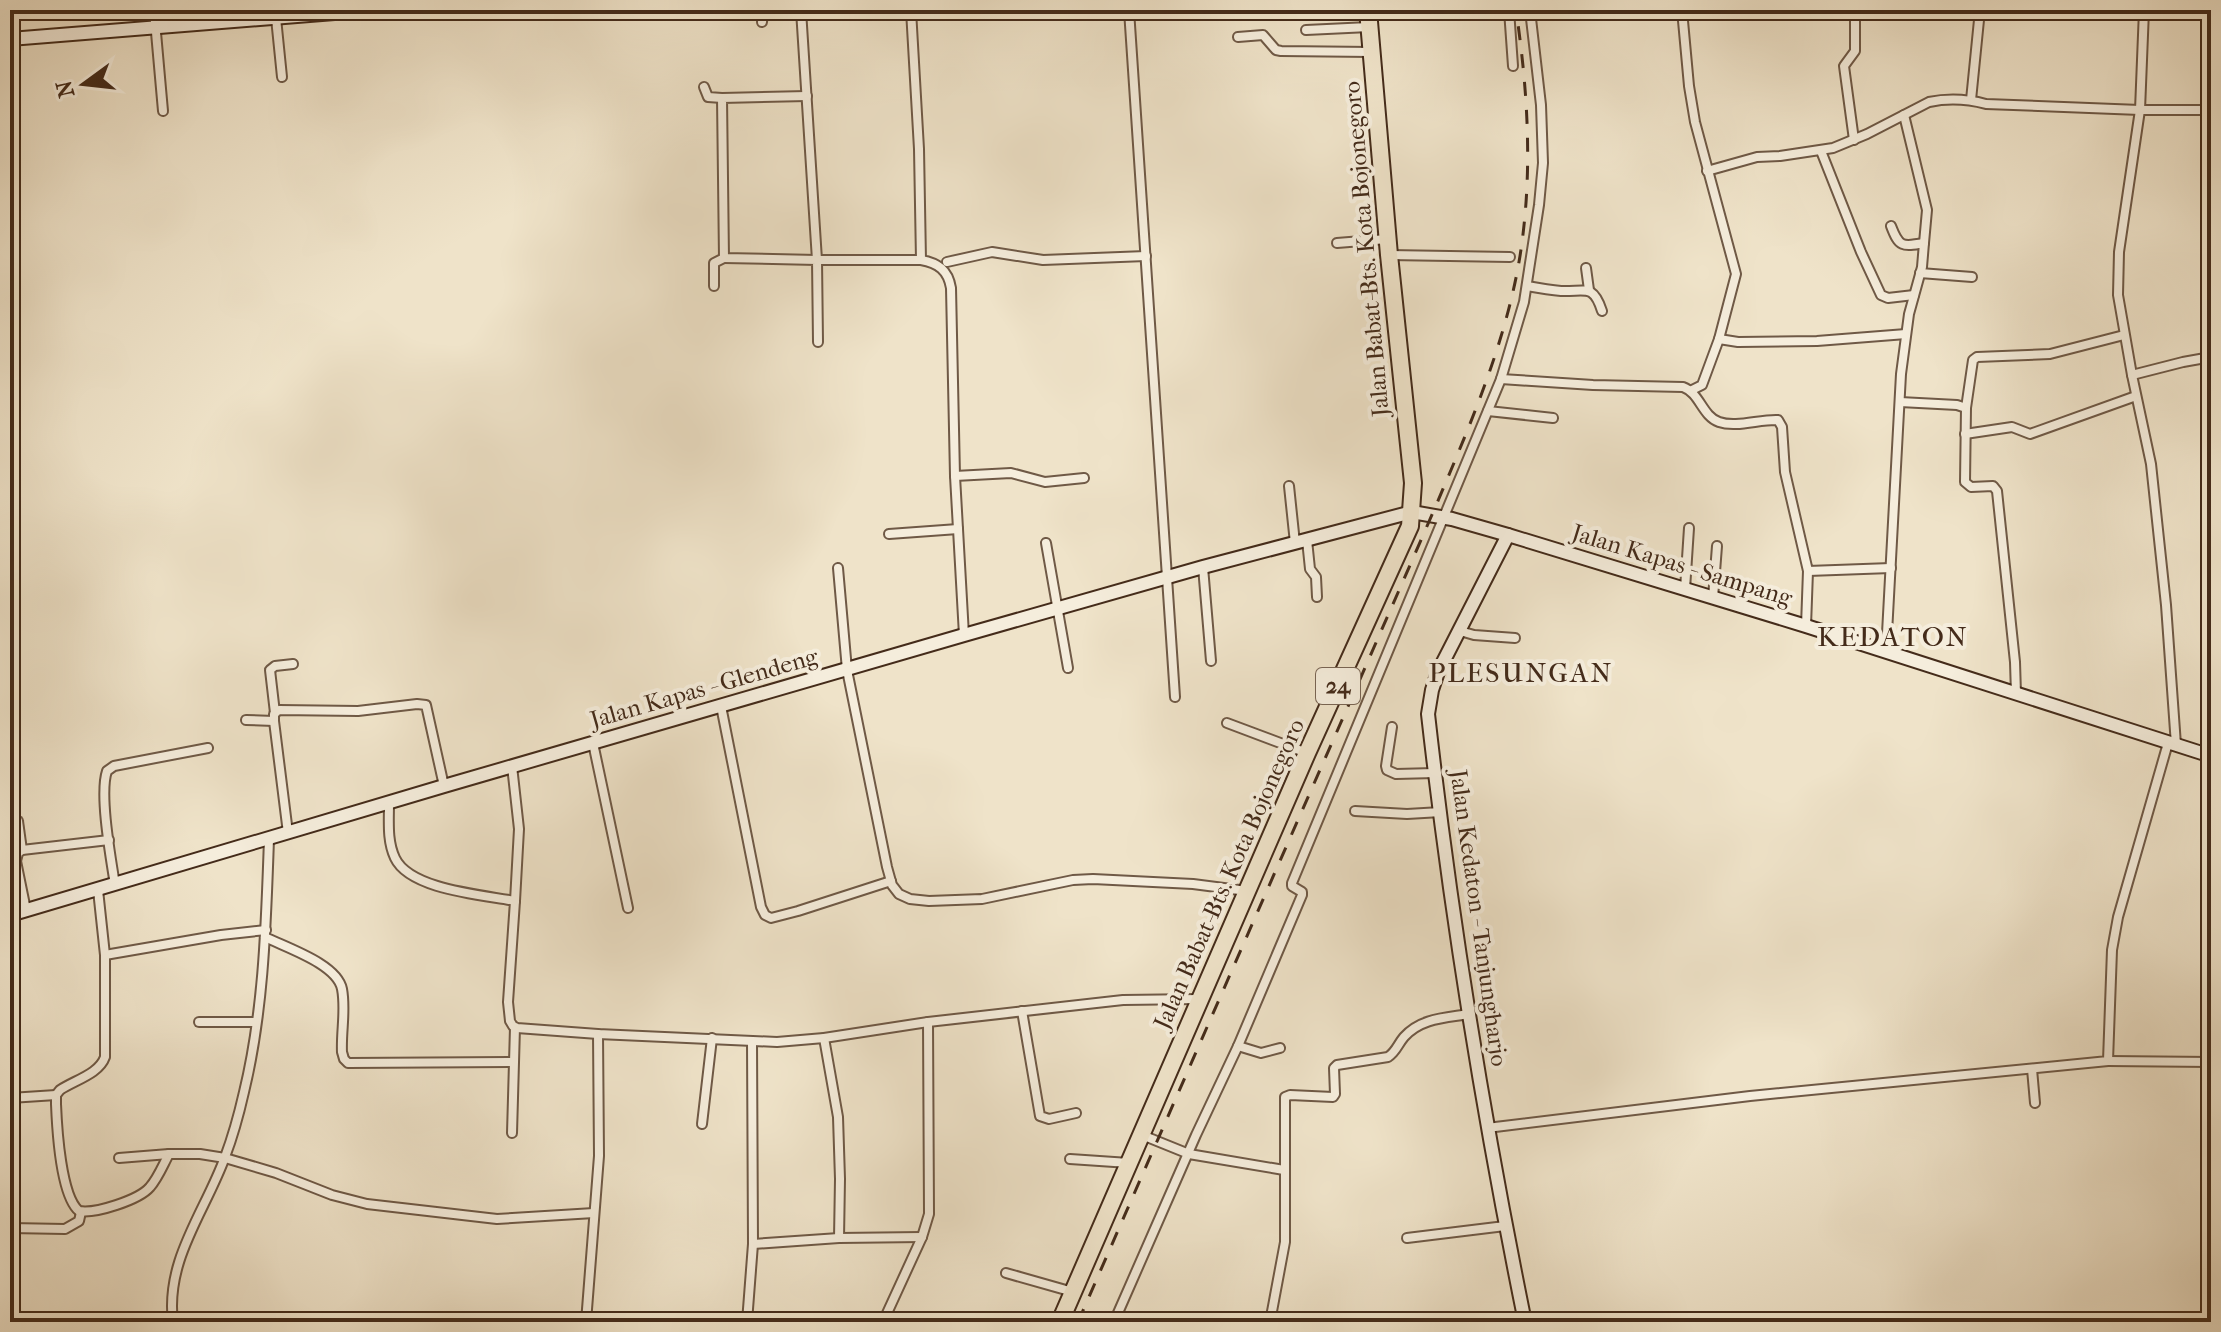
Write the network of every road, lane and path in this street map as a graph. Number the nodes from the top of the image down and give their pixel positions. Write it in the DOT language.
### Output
graph roads {
  1 [pos="154,10"];
  2 [pos="360,10"];
  3 [pos="372,10"];
  4 [pos="763,10"];
  5 [pos="801,10"];
  6 [pos="911,10"];
  7 [pos="1129,10"];
  8 [pos="1368,10"];
  9 [pos="1509,10"];
  10 [pos="1530,10"];
  11 [pos="1682,10"];
  12 [pos="1860,10"];
  13 [pos="1980,10"];
  14 [pos="2144,10"];
  15 [pos="271,15"];
  16 [pos="762,22"];
  17 [pos="1369,27"];
  18 [pos="156,28"];
  19 [pos="1306,30"];
  20 [pos="1238,37"];
  21 [pos="10,39"];
  22 [pos="1372,52"];
  23 [pos="1513,66"];
  24 [pos="282,77"];
  25 [pos="704,87"];
  26 [pos="807,96"];
  27 [pos="722,98"];
  28 [pos="1971,100"];
  29 [pos="2140,110"];
  30 [pos="2211,110"];
  31 [pos="163,111"];
  32 [pos="1904,115"];
  33 [pos="1854,140"];
  34 [pos="1821,151"];
  35 [pos="1707,171"];
  36 [pos="1891,226"];
  37 [pos="1337,243"];
  38 [pos="1924,243"];
  39 [pos="1388,247"];
  40 [pos="1146,256"];
  41 [pos="1510,257"];
  42 [pos="724,258"];
  43 [pos="817,260"];
  44 [pos="925,261"];
  45 [pos="947,262"];
  46 [pos="1586,268"];
  47 [pos="1920,273"];
  48 [pos="1972,277"];
  49 [pos="949,278"];
  50 [pos="714,286"];
  51 [pos="1527,286"];
  52 [pos="1589,290"];
  53 [pos="1914,295"];
  54 [pos="1602,311"];
  55 [pos="1906,334"];
  56 [pos="2124,335"];
  57 [pos="1719,339"];
  58 [pos="818,342"];
  59 [pos="2211,357"];
  60 [pos="2132,375"];
  61 [pos="1501,379"];
  62 [pos="1692,390"];
  63 [pos="2136,396"];
  64 [pos="1900,402"];
  65 [pos="1966,408"];
  66 [pos="1488,411"];
  67 [pos="1553,418"];
  68 [pos="1965,434"];
  69 [pos="955,476"];
  70 [pos="1084,478"];
  71 [pos="1289,486"];
  72 [pos="1412,512"];
  73 [pos="1444,517"];
  74 [pos="1689,528"];
  75 [pos="958,529"];
  76 [pos="889,534"];
  77 [pos="1508,535"];
  78 [pos="1301,541"];
  79 [pos="1046,543"];
  80 [pos="1717,546"];
  81 [pos="1203,567"];
  82 [pos="838,568"];
  83 [pos="1891,568"];
  84 [pos="1808,571"];
  85 [pos="1169,578"];
  86 [pos="1685,589"];
  87 [pos="1317,597"];
  88 [pos="1713,598"];
  89 [pos="1058,609"];
  90 [pos="1806,626"];
  91 [pos="1460,631"];
  92 [pos="964,635"];
  93 [pos="1515,638"];
  94 [pos="1886,652"];
  95 [pos="1211,661"];
  96 [pos="293,664"];
  97 [pos="1068,668"];
  98 [pos="847,670"];
  99 [pos="2016,694"];
  100 [pos="1175,697"];
  101 [pos="721,706"];
  102 [pos="275,717"];
  103 [pos="246,720"];
  104 [pos="1227,723"];
  105 [pos="1392,727"];
  106 [pos="593,743"];
  107 [pos="2172,744"];
  108 [pos="208,748"];
  109 [pos="1307,753"];
  110 [pos="2211,756"];
  111 [pos="512,766"];
  112 [pos="1435,773"];
  113 [pos="444,786"];
  114 [pos="389,803"];
  115 [pos="1355,811"];
  116 [pos="1441,812"];
  117 [pos="18,821"];
  118 [pos="288,833"];
  119 [pos="269,839"];
  120 [pos="109,840"];
  121 [pos="22,850"];
  122 [pos="891,881"];
  123 [pos="115,885"];
  124 [pos="98,890"];
  125 [pos="1248,892"];
  126 [pos="515,901"];
  127 [pos="628,908"];
  128 [pos="26,910"];
  129 [pos="10,915"];
  130 [pos="266,934"];
  131 [pos="105,955"];
  132 [pos="1200,999"];
  133 [pos="1022,1011"];
  134 [pos="1469,1014"];
  135 [pos="199,1022"];
  136 [pos="256,1022"];
  137 [pos="928,1022"];
  138 [pos="515,1027"];
  139 [pos="598,1034"];
  140 [pos="712,1038"];
  141 [pos="824,1038"];
  142 [pos="752,1042"];
  143 [pos="1238,1046"];
  144 [pos="1280,1048"];
  145 [pos="2108,1061"];
  146 [pos="513,1062"];
  147 [pos="2211,1062"];
  148 [pos="2032,1069"];
  149 [pos="56,1095"];
  150 [pos="10,1098"];
  151 [pos="2035,1103"];
  152 [pos="1076,1113"];
  153 [pos="702,1124"];
  154 [pos="1487,1128"];
  155 [pos="512,1133"];
  156 [pos="1142,1135"];
  157 [pos="169,1154"];
  158 [pos="1189,1154"];
  159 [pos="119,1158"];
  160 [pos="225,1158"];
  161 [pos="1070,1159"];
  162 [pos="1129,1163"];
  163 [pos="1284,1170"];
  164 [pos="81,1212"];
  165 [pos="594,1213"];
  166 [pos="1505,1226"];
  167 [pos="10,1228"];
  168 [pos="922,1237"];
  169 [pos="839,1238"];
  170 [pos="1407,1238"];
  171 [pos="753,1244"];
  172 [pos="1006,1273"];
  173 [pos="1073,1292"];
  174 [pos="173,1322"];
  175 [pos="586,1322"];
  176 [pos="747,1322"];
  177 [pos="883,1322"];
  178 [pos="1060,1322"];
  179 [pos="1114,1322"];
  180 [pos="1270,1322"];
  181 [pos="1525,1322"];
  1 -- 18 [label="street"];
  2 -- 3 [label="street"];
  2 -- 15 [label="street"];
  4 -- 16 [label="street"];
  5 -- 26 [label="street"];
  6 -- 44 [label="street"];
  7 -- 40 [label="street"];
  8 -- 17 [label="highway, Jalan Babat-Bts. Kota Bojonegoro / 24"];
  9 -- 23 [label="street"];
  10 -- 51 [label="street"];
  11 -- 35 [label="street"];
  12 -- 33 [label="street"];
  13 -- 28 [label="street"];
  14 -- 29 [label="street"];
  15 -- 18 [label="street"];
  15 -- 24 [label="street"];
  17 -- 19 [label="street"];
  17 -- 22 [label="highway, Jalan Babat-Bts. Kota Bojonegoro / 24"];
  18 -- 21 [label="street"];
  18 -- 31 [label="street"];
  20 -- 22 [label="street"];
  22 -- 39 [label="highway, Jalan Babat-Bts. Kota Bojonegoro / 24"];
  25 -- 27 [label="street"];
  26 -- 27 [label="street"];
  26 -- 43 [label="street"];
  27 -- 42 [label="street"];
  28 -- 29 [label="street"];
  28 -- 32 [label="street"];
  29 -- 30 [label="street"];
  29 -- 56 [label="street"];
  32 -- 33 [label="street"];
  32 -- 38 [label="street"];
  33 -- 34 [label="street"];
  34 -- 35 [label="street"];
  34 -- 53 [label="street"];
  35 -- 57 [label="street"];
  36 -- 38 [label="street"];
  37 -- 39 [label="street"];
  38 -- 47 [label="street"];
  39 -- 41 [label="street"];
  39 -- 72 [label="highway, Jalan Babat-Bts. Kota Bojonegoro / 24"];
  40 -- 45 [label="street"];
  40 -- 85 [label="street"];
  42 -- 43 [label="street"];
  42 -- 50 [label="street"];
  43 -- 44 [label="street"];
  43 -- 58 [label="street"];
  44 -- 45 [label="street"];
  44 -- 49 [label="street"];
  45 -- 49 [label="street"];
  46 -- 52 [label="street"];
  47 -- 48 [label="street"];
  47 -- 53 [label="street"];
  49 -- 69 [label="street"];
  51 -- 52 [label="street"];
  51 -- 61 [label="street"];
  52 -- 54 [label="street"];
  53 -- 55 [label="street"];
  55 -- 57 [label="street"];
  55 -- 64 [label="street"];
  56 -- 60 [label="street"];
  56 -- 65 [label="street"];
  57 -- 62 [label="street"];
  59 -- 60 [label="street"];
  60 -- 63 [label="street"];
  61 -- 62 [label="street"];
  61 -- 66 [label="street"];
  62 -- 84 [label="street"];
  63 -- 68 [label="street"];
  63 -- 107 [label="street"];
  64 -- 65 [label="street"];
  64 -- 83 [label="street"];
  65 -- 68 [label="street"];
  66 -- 67 [label="street"];
  66 -- 73 [label="street"];
  68 -- 99 [label="street"];
  69 -- 70 [label="street"];
  69 -- 75 [label="street"];
  71 -- 78 [label="street"];
  72 -- 73 [label="street, Jalan Kapas - Sampang"];
  72 -- 78 [label="street, Jalan Kapas - Glendeng"];
  72 -- 109 [label="highway, Jalan Babat-Bts. Kota Bojonegoro / 24"];
  73 -- 77 [label="street, Jalan Kapas - Sampang"];
  73 -- 143 [label="street"];
  74 -- 86 [label="street"];
  75 -- 76 [label="street"];
  75 -- 92 [label="street"];
  77 -- 86 [label="street, Jalan Kapas - Sampang"];
  77 -- 91 [label="street, Jalan Kedaton - Tanjungharjo"];
  78 -- 81 [label="street, Jalan Kapas - Glendeng"];
  78 -- 87 [label="street"];
  79 -- 89 [label="street"];
  80 -- 88 [label="street"];
  81 -- 85 [label="street, Jalan Kapas - Glendeng"];
  81 -- 95 [label="street"];
  82 -- 98 [label="street"];
  83 -- 84 [label="street"];
  83 -- 94 [label="street"];
  84 -- 90 [label="street"];
  85 -- 89 [label="street, Jalan Kapas - Glendeng"];
  85 -- 100 [label="street"];
  86 -- 88 [label="street, Jalan Kapas - Sampang"];
  88 -- 90 [label="street, Jalan Kapas - Sampang"];
  89 -- 92 [label="street, Jalan Kapas - Glendeng"];
  89 -- 97 [label="street"];
  90 -- 94 [label="street, Jalan Kapas - Sampang"];
  91 -- 93 [label="street"];
  91 -- 112 [label="street, Jalan Kedaton - Tanjungharjo"];
  92 -- 98 [label="street, Jalan Kapas - Glendeng"];
  94 -- 99 [label="street, Jalan Kapas - Sampang"];
  96 -- 102 [label="street"];
  98 -- 101 [label="street, Jalan Kapas - Glendeng"];
  98 -- 122 [label="street"];
  99 -- 107 [label="street, Jalan Kapas - Sampang"];
  101 -- 106 [label="street, Jalan Kapas - Glendeng"];
  101 -- 122 [label="street"];
  102 -- 103 [label="street"];
  102 -- 113 [label="street"];
  102 -- 118 [label="street"];
  104 -- 109 [label="street"];
  105 -- 112 [label="street"];
  106 -- 111 [label="street, Jalan Kapas - Glendeng"];
  106 -- 127 [label="street"];
  107 -- 110 [label="street, Jalan Kapas - Sampang"];
  107 -- 145 [label="street"];
  108 -- 120 [label="street"];
  109 -- 125 [label="highway, Jalan Babat-Bts. Kota Bojonegoro / 24"];
  111 -- 113 [label="street, Jalan Kapas - Glendeng"];
  111 -- 126 [label="street"];
  112 -- 116 [label="street, Jalan Kedaton - Tanjungharjo"];
  113 -- 114 [label="street, Jalan Kapas - Glendeng"];
  114 -- 118 [label="street, Jalan Kapas - Glendeng"];
  114 -- 126 [label="street"];
  115 -- 116 [label="street"];
  116 -- 134 [label="street, Jalan Kedaton - Tanjungharjo"];
  117 -- 121 [label="street"];
  118 -- 119 [label="street, Jalan Kapas - Glendeng"];
  119 -- 123 [label="street, Jalan Kapas - Glendeng"];
  119 -- 130 [label="street"];
  120 -- 121 [label="street"];
  120 -- 123 [label="street"];
  121 -- 128 [label="street"];
  122 -- 125 [label="street"];
  123 -- 124 [label="street, Jalan Kapas - Glendeng"];
  124 -- 128 [label="street, Jalan Kapas - Glendeng"];
  124 -- 131 [label="street"];
  125 -- 132 [label="highway, Jalan Babat-Bts. Kota Bojonegoro / 24"];
  126 -- 138 [label="street"];
  128 -- 129 [label="street, Jalan Kapas - Glendeng"];
  130 -- 131 [label="street"];
  130 -- 136 [label="street"];
  130 -- 146 [label="street"];
  131 -- 149 [label="street"];
  132 -- 133 [label="street"];
  132 -- 156 [label="highway, Jalan Babat-Bts. Kota Bojonegoro / 24"];
  133 -- 137 [label="street"];
  133 -- 152 [label="street"];
  134 -- 154 [label="street, Jalan Kedaton - Tanjungharjo"];
  134 -- 163 [label="street"];
  135 -- 136 [label="street"];
  136 -- 160 [label="street"];
  137 -- 141 [label="street"];
  137 -- 168 [label="street"];
  138 -- 139 [label="street"];
  138 -- 146 [label="street"];
  139 -- 140 [label="street"];
  139 -- 165 [label="street"];
  140 -- 142 [label="street"];
  140 -- 153 [label="street"];
  141 -- 142 [label="street"];
  141 -- 169 [label="street"];
  142 -- 171 [label="street"];
  143 -- 144 [label="street"];
  143 -- 158 [label="street"];
  145 -- 147 [label="street"];
  145 -- 148 [label="street"];
  146 -- 155 [label="street"];
  148 -- 151 [label="street"];
  148 -- 154 [label="street"];
  149 -- 150 [label="street"];
  149 -- 164 [label="street"];
  154 -- 166 [label="street, Jalan Kedaton - Tanjungharjo"];
  156 -- 158 [label="street"];
  156 -- 162 [label="highway, Jalan Babat-Bts. Kota Bojonegoro / 24"];
  157 -- 159 [label="street"];
  157 -- 160 [label="street"];
  157 -- 164 [label="street"];
  158 -- 163 [label="street"];
  158 -- 179 [label="street"];
  160 -- 165 [label="street"];
  160 -- 174 [label="street"];
  161 -- 162 [label="street"];
  162 -- 173 [label="highway, Jalan Babat-Bts. Kota Bojonegoro / 24"];
  163 -- 180 [label="street"];
  164 -- 167 [label="street"];
  165 -- 175 [label="street"];
  166 -- 170 [label="street"];
  166 -- 181 [label="street, Jalan Kedaton - Tanjungharjo"];
  168 -- 169 [label="street"];
  168 -- 177 [label="street"];
  169 -- 171 [label="street"];
  171 -- 176 [label="street"];
  172 -- 173 [label="street"];
  173 -- 178 [label="highway, Jalan Babat-Bts. Kota Bojonegoro / 24"];
}
